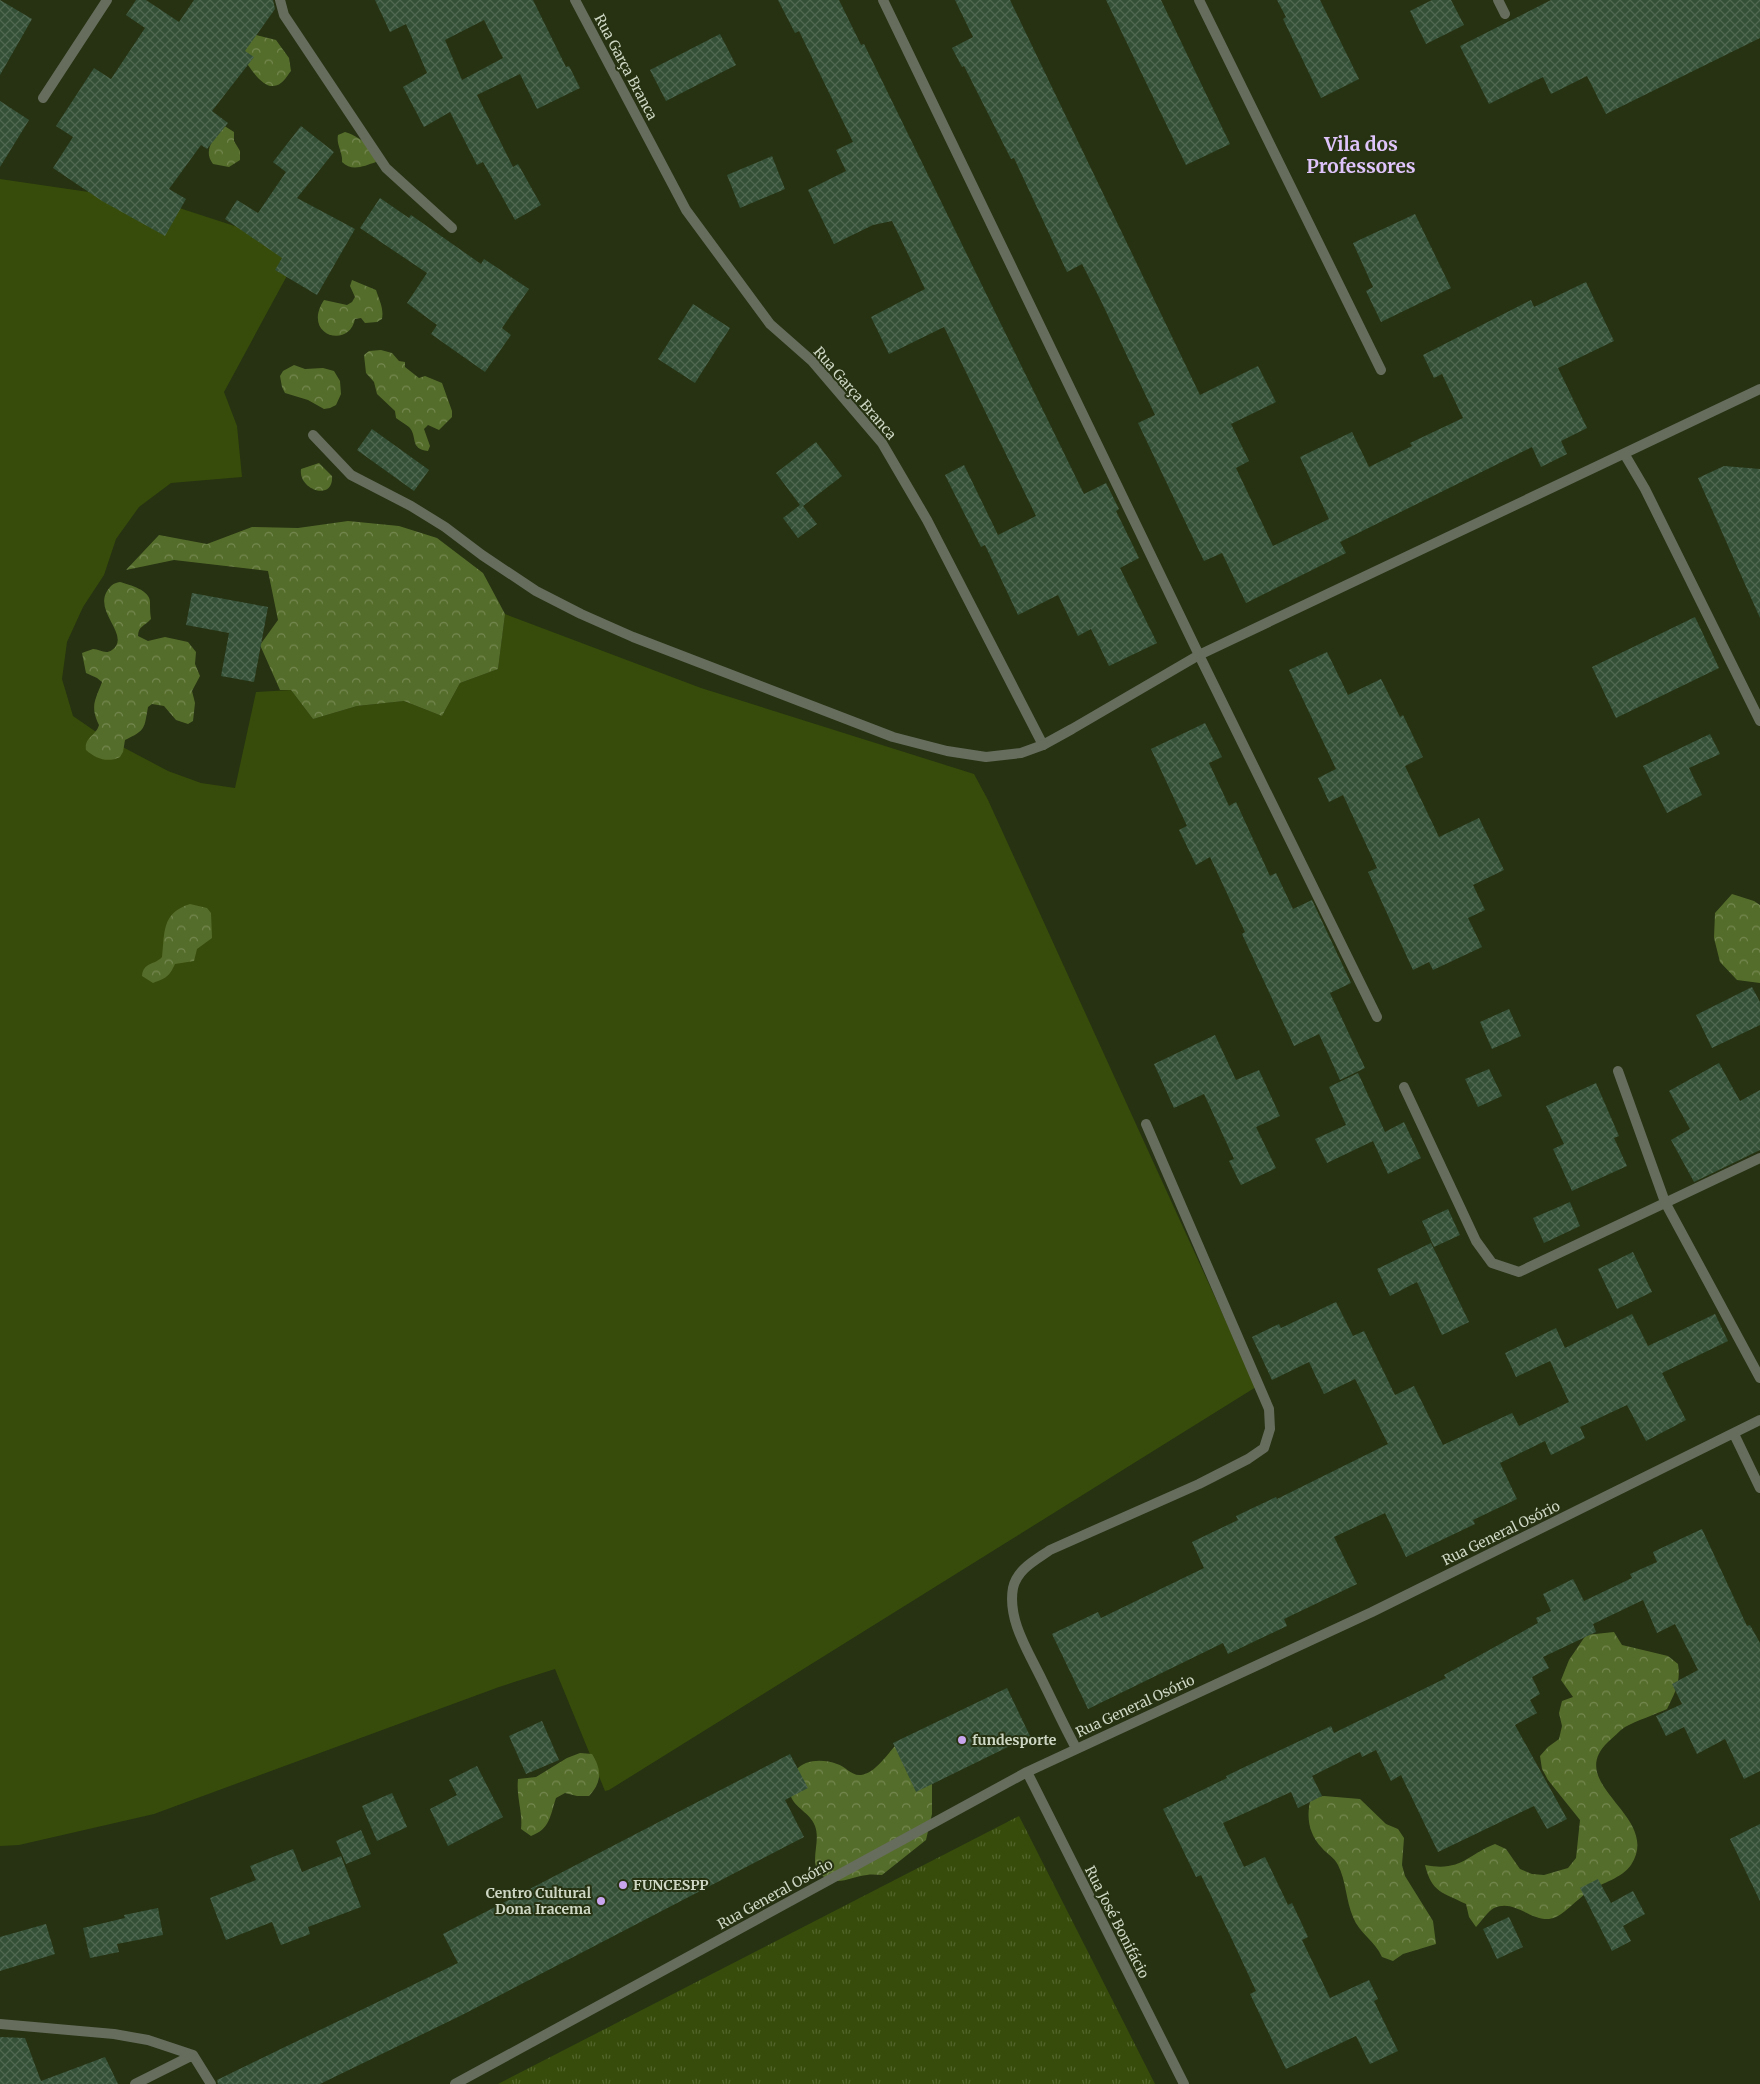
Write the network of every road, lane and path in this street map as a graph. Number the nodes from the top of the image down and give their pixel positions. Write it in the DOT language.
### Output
graph roads {
  1 [pos="107,0"];
  2 [pos="280,0"];
  3 [pos="575,0"];
  4 [pos="883,0"];
  5 [pos="1199,0"];
  6 [pos="1498,0"];
  7 [pos="1505,14"];
  8 [pos="43,98"];
  9 [pos="452,228"];
  10 [pos="1381,370"];
  11 [pos="1760,390"];
  12 [pos="314,436"];
  13 [pos="1625,455"];
  14 [pos="1199,655"];
  15 [pos="1760,721"];
  16 [pos="1043,745"];
  17 [pos="1377,1017"];
  18 [pos="1618,1072"];
  19 [pos="1404,1087"];
  20 [pos="1146,1124"];
  21 [pos="1760,1158"];
  22 [pos="1665,1202"];
  23 [pos="1760,1378"];
  24 [pos="1760,1420"];
  25 [pos="1734,1434"];
  26 [pos="1760,1488"];
  27 [pos="1076,1748"];
  28 [pos="1027,1772"];
  29 [pos="0,2024"];
  30 [pos="193,2055"];
  31 [pos="135,2084"];
  32 [pos="211,2084"];
  33 [pos="455,2084"];
  34 [pos="1184,2084"];
  1 -- 8 [label="street"];
  2 -- 9 [label="street"];
  3 -- 16 [label="street, Rua Garça Branca"];
  4 -- 14 [label="street"];
  5 -- 10 [label="street"];
  6 -- 7 [label="street"];
  11 -- 13 [label="street"];
  12 -- 16 [label="street"];
  13 -- 14 [label="street"];
  13 -- 15 [label="street"];
  14 -- 16 [label="street"];
  14 -- 17 [label="street"];
  18 -- 22 [label="street"];
  19 -- 22 [label="street"];
  20 -- 27 [label="street"];
  21 -- 22 [label="street"];
  22 -- 23 [label="street"];
  24 -- 25 [label="street, Rua General Osório"];
  25 -- 26 [label="street"];
  25 -- 27 [label="street, Rua General Osório"];
  27 -- 28 [label="street, Rua General Osório"];
  28 -- 33 [label="street, Rua General Osório"];
  28 -- 34 [label="street, Rua José Bonifácio"];
  29 -- 30 [label="street"];
  30 -- 31 [label="street"];
  30 -- 32 [label="street"];
}
